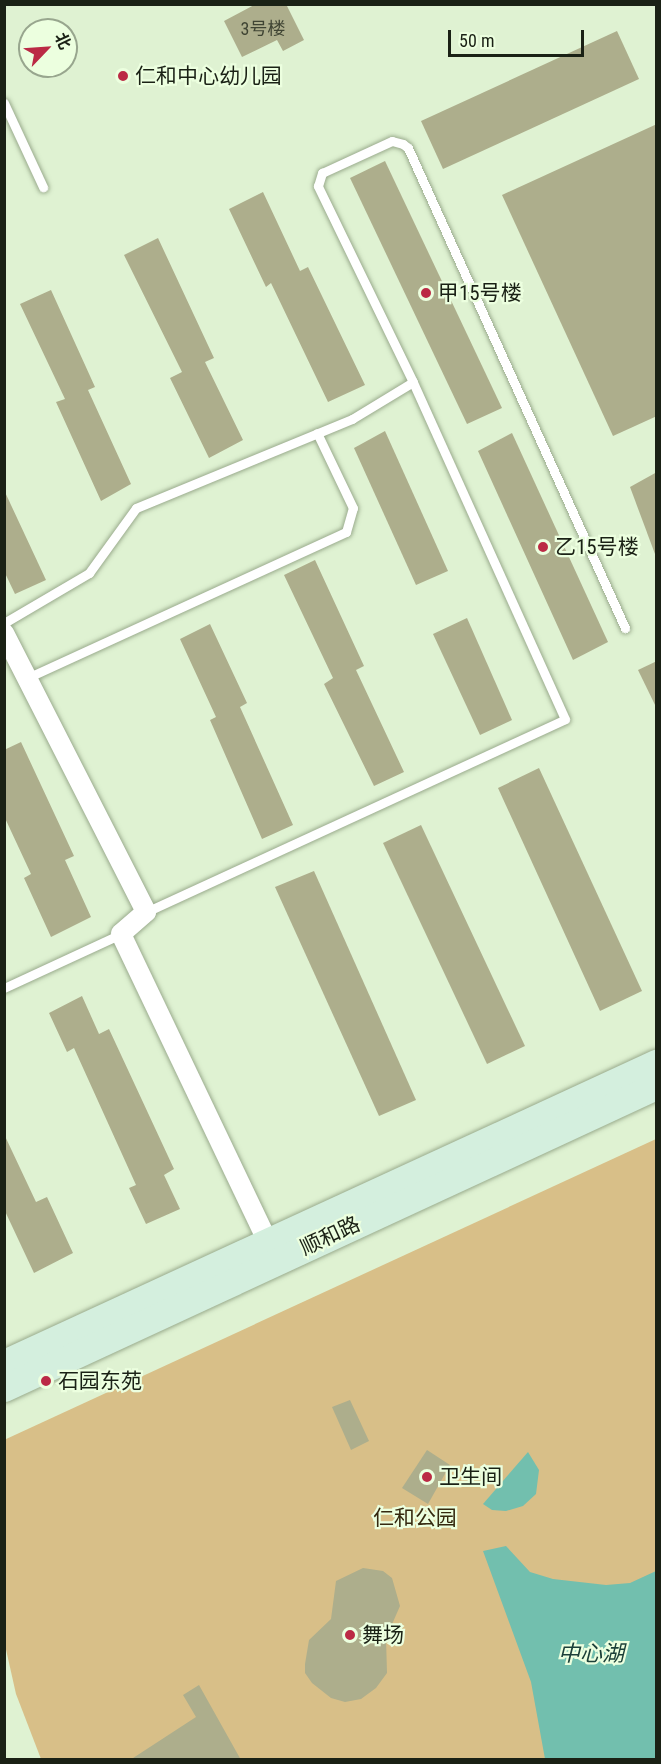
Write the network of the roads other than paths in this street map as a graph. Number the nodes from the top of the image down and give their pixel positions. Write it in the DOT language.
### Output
graph roads {
  1 [pos="4,103"];
  2 [pos="44,188"];
  3 [pos="413,382"];
  4 [pos="317,433"];
  5 [pos="625,628"];
  6 [pos="5,632"];
  7 [pos="27,678"];
  8 [pos="146,912"];
  9 [pos="121,934"];
  10 [pos="4,988"];
  11 [pos="657,1063"];
  12 [pos="657,1086"];
  13 [pos="273,1252"];
  14 [pos="4,1363"];
  15 [pos="4,1388"];
  1 -- 2 [label="lane"];
  3 -- 4 [label="lane"];
  3 -- 5 [label="lane"];
  3 -- 8 [label="lane"];
  4 -- 6 [label="lane"];
  4 -- 7 [label="lane"];
  6 -- 7 [label="street"];
  7 -- 8 [label="street"];
  8 -- 9 [label="street"];
  9 -- 10 [label="lane"];
  9 -- 13 [label="street"];
  11 -- 13 [label="main road, 顺和路"];
  12 -- 13 [label="main road, 顺和路"];
  13 -- 14 [label="main road, 顺和路"];
  13 -- 15 [label="main road, 顺和路"];
}
